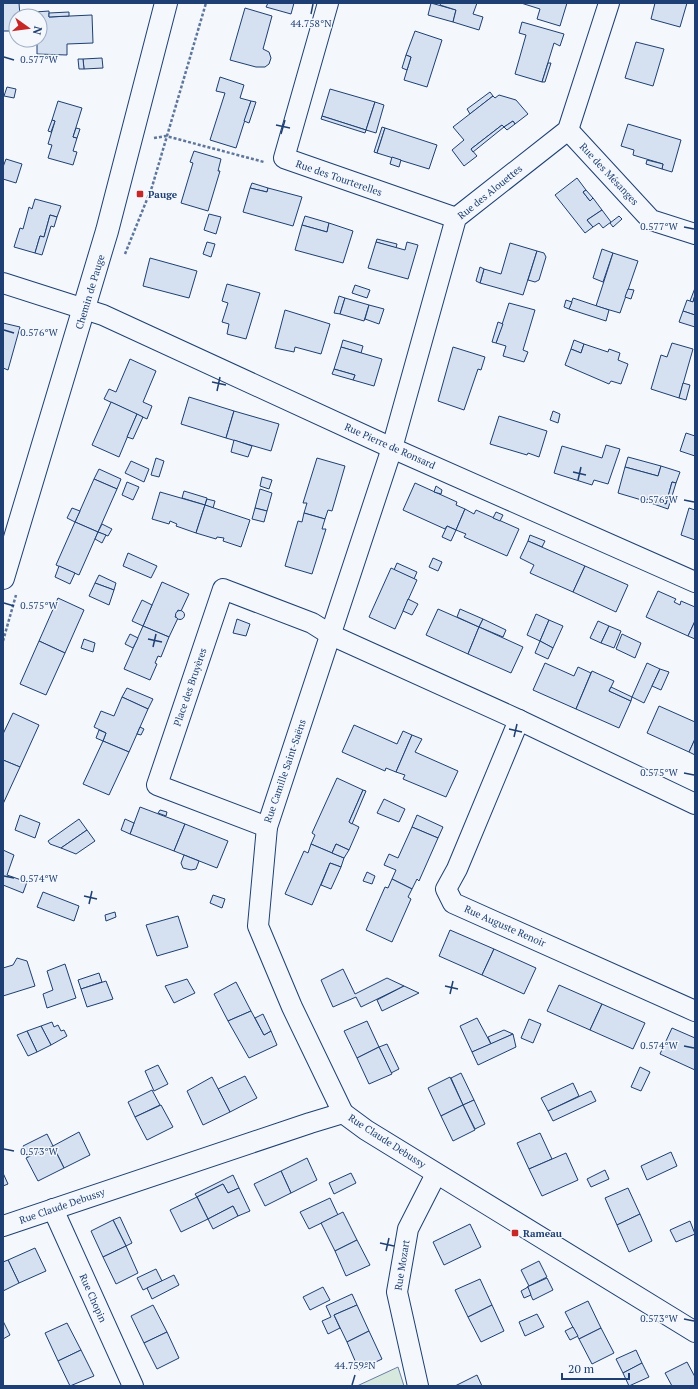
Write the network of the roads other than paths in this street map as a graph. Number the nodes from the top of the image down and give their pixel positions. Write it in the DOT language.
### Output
graph roads {
  1 [pos="166,3"];
  2 [pos="328,3"];
  3 [pos="609,3"];
  4 [pos="568,130"];
  5 [pos="456,218"];
  6 [pos="695,234"];
  7 [pos="3,283"];
  8 [pos="85,309"];
  9 [pos="392,448"];
  10 [pos="3,578"];
  11 [pos="695,582"];
  12 [pos="331,635"];
  13 [pos="519,720"];
  14 [pos="695,804"];
  15 [pos="266,827"];
  16 [pos="695,1011"];
  17 [pos="343,1113"];
  18 [pos="436,1174"];
  19 [pos="53,1209"];
  20 [pos="3,1226"];
  21 [pos="695,1332"];
  22 [pos="133,1386"];
  23 [pos="418,1386"];
  1 -- 8 [label="street, Chemin de Pauge"];
  2 -- 5 [label="street, Rue des Tourterelles"];
  3 -- 4 [label="street"];
  4 -- 5 [label="street, Rue des Alouettes"];
  4 -- 6 [label="street, Rue des Mésanges"];
  5 -- 9 [label="street, Rue des Alouettes"];
  7 -- 8 [label="street, Rue Pierre de Ronsard"];
  8 -- 9 [label="street, Rue Pierre de Ronsard"];
  8 -- 10 [label="street, Chemin de Pauge"];
  9 -- 11 [label="street, Rue Pierre de Ronsard"];
  9 -- 12 [label="street, Rue Camille Saint-Saëns"];
  12 -- 13 [label="street"];
  12 -- 15 [label="street, Rue Camille Saint-Saëns"];
  12 -- 15 [label="street, Place des Bruyères"];
  13 -- 14 [label="street"];
  13 -- 16 [label="street, Rue Auguste Renoir"];
  15 -- 17 [label="street, Rue Camille Saint-Saëns"];
  17 -- 18 [label="street, Rue Claude Debussy"];
  17 -- 19 [label="street, Rue Claude Debussy"];
  18 -- 21 [label="street, Rue Claude Debussy"];
  18 -- 23 [label="street, Rue Mozart"];
  19 -- 20 [label="street, Rue Claude Debussy"];
  19 -- 22 [label="street, Rue Chopin"];
}
